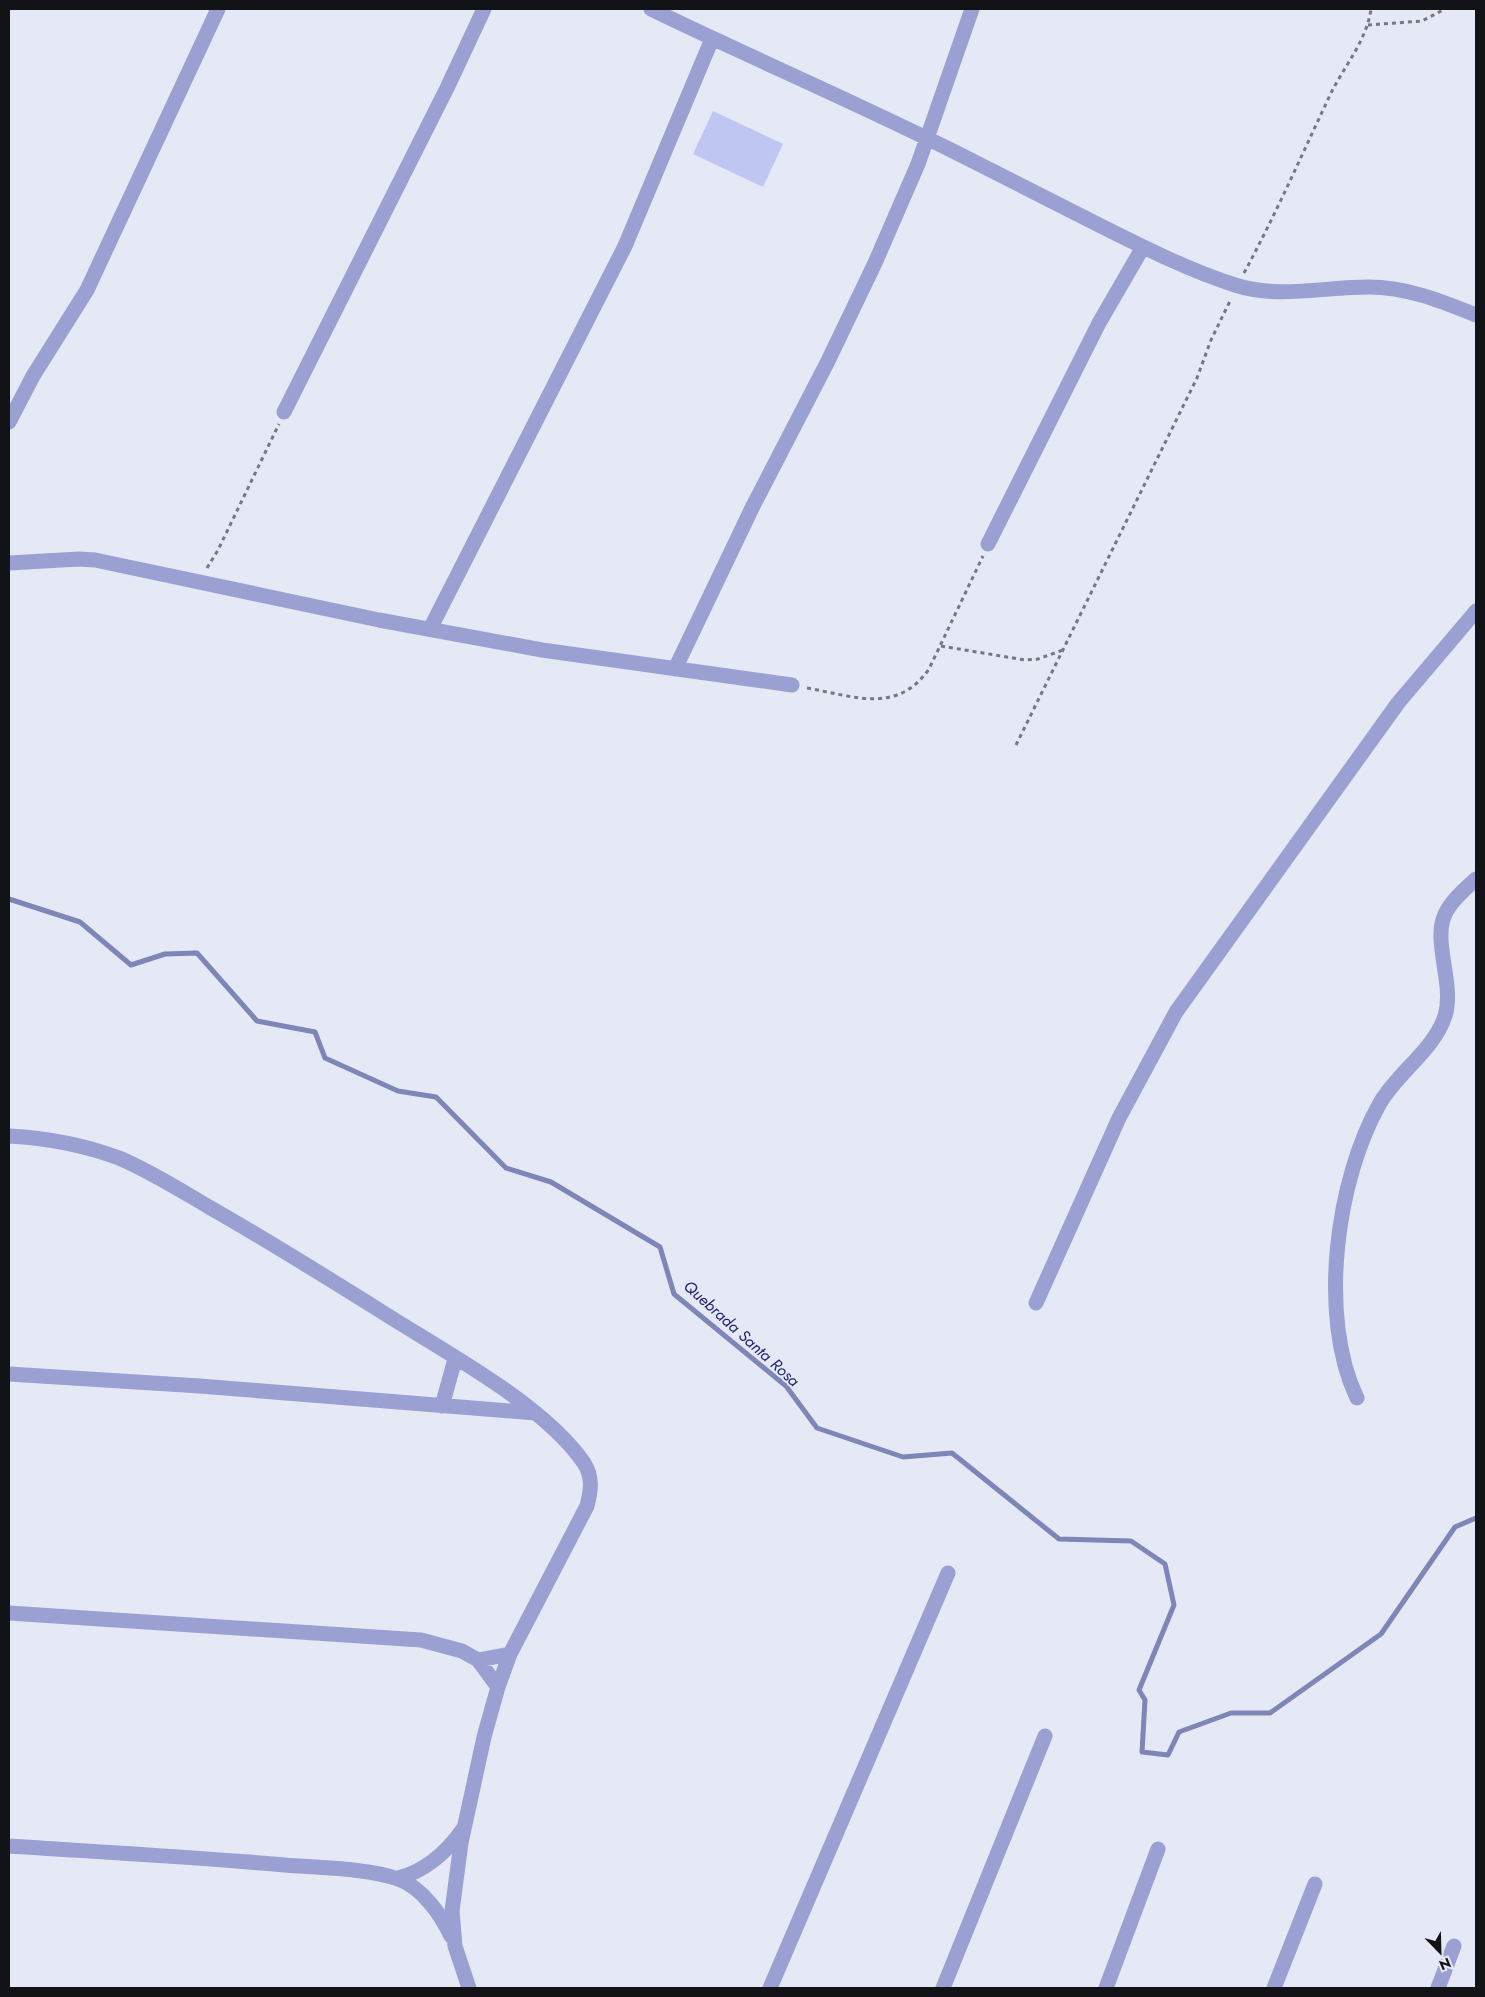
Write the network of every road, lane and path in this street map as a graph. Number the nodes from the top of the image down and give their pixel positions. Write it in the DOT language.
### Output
graph roads {
  1 [pos="218,9"];
  2 [pos="484,9"];
  3 [pos="651,9"];
  4 [pos="972,9"];
  5 [pos="1371,9"];
  6 [pos="1445,9"];
  7 [pos="1368,25"];
  8 [pos="712,39"];
  9 [pos="928,139"];
  10 [pos="1143,246"];
  11 [pos="1238,286"];
  12 [pos="1476,315"];
  13 [pos="284,412"];
  14 [pos="9,422"];
  15 [pos="988,544"];
  16 [pos="9,563"];
  17 [pos="197,582"];
  18 [pos="1476,611"];
  19 [pos="430,629"];
  20 [pos="941,646"];
  21 [pos="1064,650"];
  22 [pos="675,669"];
  23 [pos="792,685"];
  24 [pos="1016,745"];
  25 [pos="1476,878"];
  26 [pos="9,1136"];
  27 [pos="1036,1303"];
  28 [pos="455,1359"];
  29 [pos="9,1374"];
  30 [pos="1357,1398"];
  31 [pos="442,1406"];
  32 [pos="535,1414"];
  33 [pos="948,1573"];
  34 [pos="9,1613"];
  35 [pos="510,1654"];
  36 [pos="478,1660"];
  37 [pos="498,1687"];
  38 [pos="1045,1736"];
  39 [pos="464,1827"];
  40 [pos="9,1846"];
  41 [pos="1158,1849"];
  42 [pos="398,1878"];
  43 [pos="1315,1884"];
  44 [pos="455,1946"];
  45 [pos="1454,1946"];
  46 [pos="469,1988"];
  47 [pos="770,1988"];
  48 [pos="943,1988"];
  49 [pos="1106,1988"];
  50 [pos="1274,1988"];
  51 [pos="1438,1988"];
  1 -- 14 [label="street"];
  2 -- 13 [label="street"];
  3 -- 8 [label="street"];
  4 -- 9 [label="street"];
  5 -- 7 [label="path"];
  6 -- 7 [label="path"];
  7 -- 11 [label="path"];
  8 -- 9 [label="street"];
  8 -- 19 [label="street"];
  9 -- 10 [label="street"];
  9 -- 22 [label="street"];
  10 -- 11 [label="street"];
  10 -- 15 [label="street"];
  11 -- 12 [label="street"];
  11 -- 21 [label="path"];
  13 -- 17 [label="path"];
  15 -- 20 [label="path"];
  16 -- 17 [label="street"];
  17 -- 19 [label="street"];
  18 -- 27 [label="street"];
  19 -- 22 [label="street"];
  20 -- 21 [label="path"];
  20 -- 23 [label="path"];
  21 -- 24 [label="path"];
  22 -- 23 [label="street"];
  25 -- 30 [label="street"];
  26 -- 28 [label="street"];
  28 -- 31 [label="street"];
  28 -- 32 [label="street"];
  29 -- 31 [label="street"];
  31 -- 32 [label="street"];
  32 -- 35 [label="street"];
  33 -- 47 [label="street"];
  34 -- 36 [label="street"];
  35 -- 36 [label="street"];
  35 -- 37 [label="street"];
  36 -- 37 [label="street"];
  37 -- 39 [label="street"];
  38 -- 48 [label="street"];
  39 -- 42 [label="street"];
  39 -- 44 [label="street"];
  40 -- 42 [label="street"];
  41 -- 49 [label="street"];
  42 -- 44 [label="street"];
  43 -- 50 [label="street"];
  44 -- 46 [label="street"];
  45 -- 51 [label="street"];
}
